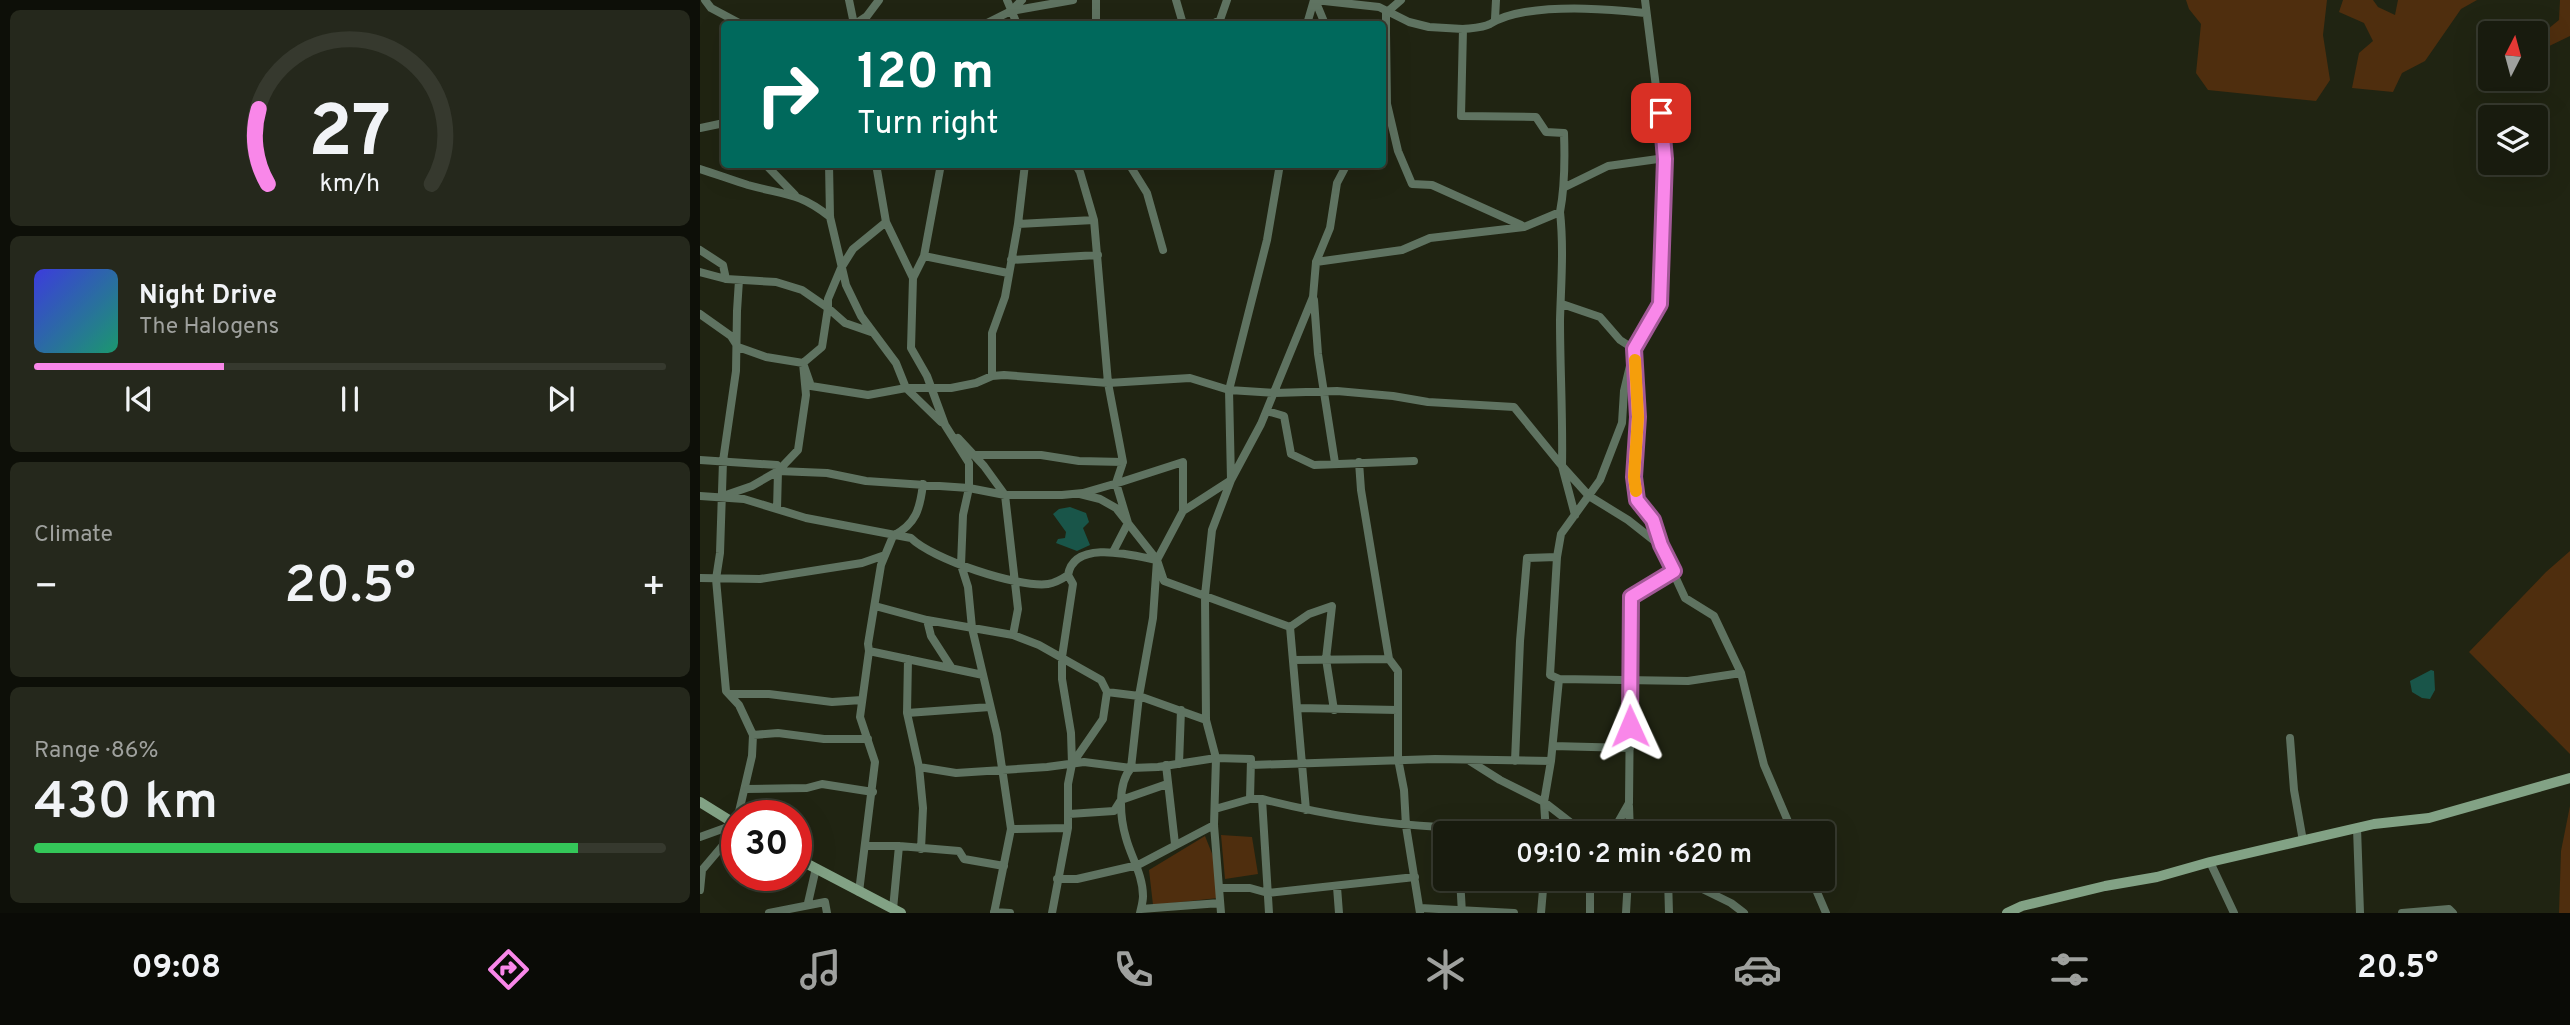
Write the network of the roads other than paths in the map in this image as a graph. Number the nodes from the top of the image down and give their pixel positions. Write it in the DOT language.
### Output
graph roads {
  1 [pos="705,0"];
  2 [pos="849,0"];
  3 [pos="879,0"];
  4 [pos="1007,0"];
  5 [pos="1022,0"];
  6 [pos="1073,0"];
  7 [pos="1096,0"];
  8 [pos="1176,0"];
  9 [pos="1227,0"];
  10 [pos="1315,0"];
  11 [pos="1401,0"];
  12 [pos="1496,0"];
  13 [pos="1645,0"];
  14 [pos="1011,11"];
  15 [pos="1386,13"];
  16 [pos="1645,13"];
  17 [pos="1495,19"];
  18 [pos="735,21"];
  19 [pos="854,21"];
  20 [pos="860,21"];
  21 [pos="991,21"];
  22 [pos="1016,21"];
  23 [pos="1096,21"];
  24 [pos="1182,21"];
  25 [pos="1218,21"];
  26 [pos="1308,21"];
  27 [pos="1324,21"];
  28 [pos="1385,21"];
  29 [pos="1463,29"];
  30 [pos="1386,109"];
  31 [pos="721,124"];
  32 [pos="700,128"];
  33 [pos="1665,159"];
  34 [pos="769,168"];
  35 [pos="829,168"];
  36 [pos="877,168"];
  37 [pos="940,168"];
  38 [pos="1025,168"];
  39 [pos="1078,168"];
  40 [pos="1131,168"];
  41 [pos="1279,168"];
  42 [pos="1345,168"];
  43 [pos="700,169"];
  44 [pos="1565,187"];
  45 [pos="795,195"];
  46 [pos="1560,212"];
  47 [pos="830,217"];
  48 [pos="1094,220"];
  49 [pos="886,222"];
  50 [pos="1018,224"];
  51 [pos="1524,226"];
  52 [pos="700,250"];
  53 [pos="1163,250"];
  54 [pos="923,256"];
  55 [pos="1098,256"];
  56 [pos="1011,260"];
  57 [pos="1316,262"];
  58 [pos="841,268"];
  59 [pos="700,272"];
  60 [pos="1008,273"];
  61 [pos="913,278"];
  62 [pos="726,279"];
  63 [pos="739,280"];
  64 [pos="1313,297"];
  65 [pos="1562,304"];
  66 [pos="828,308"];
  67 [pos="700,314"];
  68 [pos="872,332"];
  69 [pos="738,347"];
  70 [pos="1634,349"];
  71 [pos="803,363"];
  72 [pos="992,376"];
  73 [pos="1108,383"];
  74 [pos="906,387"];
  75 [pos="932,387"];
  76 [pos="1229,390"];
  77 [pos="1324,392"];
  78 [pos="1275,393"];
  79 [pos="1267,411"];
  80 [pos="944,425"];
  81 [pos="973,455"];
  82 [pos="700,460"];
  83 [pos="723,461"];
  84 [pos="1414,461"];
  85 [pos="1123,462"];
  86 [pos="1359,462"];
  87 [pos="1335,463"];
  88 [pos="1562,466"];
  89 [pos="778,471"];
  90 [pos="1231,480"];
  91 [pos="1116,483"];
  92 [pos="923,484"];
  93 [pos="969,488"];
  94 [pos="1076,493"];
  95 [pos="1005,495"];
  96 [pos="700,496"];
  97 [pos="1589,496"];
  98 [pos="720,498"];
  99 [pos="778,509"];
  100 [pos="1183,510"];
  101 [pos="1574,515"];
  102 [pos="1128,523"];
  103 [pos="893,536"];
  104 [pos="1661,545"];
  105 [pos="1113,552"];
  106 [pos="885,555"];
  107 [pos="1557,557"];
  108 [pos="1157,560"];
  109 [pos="961,565"];
  110 [pos="1674,571"];
  111 [pos="1068,575"];
  112 [pos="700,578"];
  113 [pos="716,579"];
  114 [pos="1016,581"];
  115 [pos="1205,595"];
  116 [pos="874,606"];
  117 [pos="927,620"];
  118 [pos="1290,627"];
  119 [pos="972,628"];
  120 [pos="1013,635"];
  121 [pos="869,651"];
  122 [pos="1062,656"];
  123 [pos="908,659"];
  124 [pos="1326,659"];
  125 [pos="1389,659"];
  126 [pos="1293,660"];
  127 [pos="951,667"];
  128 [pos="1741,673"];
  129 [pos="983,675"];
  130 [pos="1559,679"];
  131 [pos="1629,681"];
  132 [pos="1107,692"];
  133 [pos="729,694"];
  134 [pos="1139,696"];
  135 [pos="862,700"];
  136 [pos="990,707"];
  137 [pos="1298,708"];
  138 [pos="1181,710"];
  139 [pos="1334,710"];
  140 [pos="1398,710"];
  141 [pos="907,713"];
  142 [pos="1206,720"];
  143 [pos="753,735"];
  144 [pos="2290,738"];
  145 [pos="868,739"];
  146 [pos="1553,746"];
  147 [pos="1630,748"];
  148 [pos="1216,758"];
  149 [pos="1467,759"];
  150 [pos="1398,760"];
  151 [pos="1515,761"];
  152 [pos="1551,761"];
  153 [pos="1072,764"];
  154 [pos="1179,764"];
  155 [pos="1303,764"];
  156 [pos="1166,765"];
  157 [pos="1251,765"];
  158 [pos="919,766"];
  159 [pos="1131,768"];
  160 [pos="1003,769"];
  161 [pos="2570,778"];
  162 [pos="1167,784"];
  163 [pos="746,789"];
  164 [pos="873,792"];
  165 [pos="1250,799"];
  166 [pos="1262,799"];
  167 [pos="743,800"];
  168 [pos="1121,800"];
  169 [pos="700,802"];
  170 [pos="1544,802"];
  171 [pos="1629,803"];
  172 [pos="1215,809"];
  173 [pos="1306,810"];
  174 [pos="721,814"];
  175 [pos="1069,814"];
  176 [pos="1545,821"];
  177 [pos="1569,821"];
  178 [pos="1619,821"];
  179 [pos="1630,821"];
  180 [pos="1788,821"];
  181 [pos="1214,824"];
  182 [pos="1406,825"];
  183 [pos="1433,827"];
  184 [pos="1011,828"];
  185 [pos="1068,828"];
  186 [pos="2357,828"];
  187 [pos="721,830"];
  188 [pos="700,837"];
  189 [pos="2303,841"];
  190 [pos="1175,844"];
  191 [pos="721,845"];
  192 [pos="864,846"];
  193 [pos="899,846"];
  194 [pos="920,849"];
  195 [pos="2210,862"];
  196 [pos="1138,865"];
  197 [pos="812,866"];
  198 [pos="1004,866"];
  199 [pos="816,868"];
  200 [pos="1415,877"];
  201 [pos="1057,879"];
  202 [pos="1337,887"];
  203 [pos="1220,888"];
  204 [pos="700,890"];
  205 [pos="1461,891"];
  206 [pos="1543,891"];
  207 [pos="1590,891"];
  208 [pos="1627,891"];
  209 [pos="1668,891"];
  210 [pos="1706,891"];
  211 [pos="1817,891"];
  212 [pos="859,892"];
  213 [pos="1268,893"];
  214 [pos="808,903"];
  215 [pos="1220,903"];
  216 [pos="783,911"];
  217 [pos="897,911"];
  218 [pos="1141,911"];
  219 [pos="1420,911"];
  220 [pos="1462,911"];
  221 [pos="994,912"];
  222 [pos="769,913"];
  223 [pos="827,913"];
  224 [pos="1010,913"];
  225 [pos="1052,913"];
  226 [pos="1221,913"];
  227 [pos="1269,913"];
  228 [pos="1339,913"];
  229 [pos="1514,913"];
  230 [pos="1541,913"];
  231 [pos="1590,913"];
  232 [pos="1626,913"];
  233 [pos="1669,913"];
  234 [pos="1745,913"];
  235 [pos="1826,913"];
  236 [pos="2007,913"];
  237 [pos="2234,913"];
  238 [pos="2360,913"];
  239 [pos="2402,913"];
  240 [pos="2453,913"];
  1 -- 18 [label="street"];
  2 -- 19 [label="street"];
  3 -- 20 [label="street"];
  4 -- 14 [label="street"];
  5 -- 14 [label="street"];
  6 -- 14 [label="street"];
  7 -- 23 [label="street"];
  8 -- 24 [label="street"];
  9 -- 25 [label="street"];
  10 -- 15 [label="street"];
  11 -- 15 [label="street"];
  12 -- 17 [label="street"];
  13 -- 16 [label="street"];
  14 -- 21 [label="street"];
  14 -- 22 [label="street"];
  15 -- 28 [label="street"];
  15 -- 29 [label="street"];
  16 -- 17 [label="street"];
  16 -- 33 [label="street"];
  17 -- 29 [label="street"];
  26 -- 27 [label="street"];
  29 -- 44 [label="street"];
  30 -- 51 [label="street"];
  31 -- 32 [label="street"];
  33 -- 44 [label="street"];
  33 -- 70 [label="street"];
  34 -- 45 [label="street"];
  35 -- 47 [label="street"];
  36 -- 49 [label="street"];
  37 -- 54 [label="street"];
  38 -- 50 [label="street"];
  39 -- 48 [label="street"];
  40 -- 53 [label="street"];
  41 -- 76 [label="street"];
  42 -- 57 [label="street"];
  43 -- 45 [label="street"];
  44 -- 46 [label="street"];
  45 -- 47 [label="street"];
  46 -- 51 [label="street"];
  46 -- 65 [label="street"];
  47 -- 58 [label="street"];
  48 -- 50 [label="street"];
  48 -- 55 [label="street"];
  49 -- 58 [label="street"];
  49 -- 61 [label="street"];
  50 -- 56 [label="street"];
  51 -- 57 [label="street"];
  52 -- 62 [label="street"];
  54 -- 60 [label="street"];
  54 -- 61 [label="street"];
  55 -- 56 [label="street"];
  55 -- 73 [label="street"];
  56 -- 60 [label="street"];
  57 -- 64 [label="street"];
  58 -- 66 [label="street"];
  58 -- 68 [label="street"];
  59 -- 62 [label="street"];
  60 -- 72 [label="street"];
  61 -- 75 [label="street"];
  62 -- 63 [label="street"];
  63 -- 66 [label="street"];
  63 -- 69 [label="street"];
  64 -- 77 [label="street"];
  64 -- 78 [label="street"];
  65 -- 70 [label="street"];
  65 -- 88 [label="street"];
  66 -- 68 [label="street"];
  66 -- 71 [label="street"];
  67 -- 69 [label="street"];
  68 -- 74 [label="street"];
  69 -- 71 [label="street"];
  69 -- 83 [label="street"];
  70 -- 97 [label="street"];
  70 -- 104 [label="street"];
  71 -- 74 [label="street"];
  71 -- 89 [label="street"];
  72 -- 73 [label="street"];
  72 -- 75 [label="street"];
  73 -- 76 [label="street"];
  73 -- 85 [label="street"];
  74 -- 75 [label="street"];
  74 -- 80 [label="street"];
  75 -- 80 [label="street"];
  76 -- 78 [label="street"];
  76 -- 90 [label="street"];
  77 -- 78 [label="street"];
  77 -- 87 [label="street"];
  77 -- 88 [label="street"];
  78 -- 79 [label="street"];
  79 -- 87 [label="street"];
  79 -- 90 [label="street"];
  80 -- 81 [label="street"];
  80 -- 93 [label="street"];
  81 -- 85 [label="street"];
  81 -- 95 [label="street"];
  82 -- 83 [label="street"];
  83 -- 89 [label="street"];
  83 -- 98 [label="street"];
  84 -- 86 [label="street"];
  85 -- 91 [label="street"];
  86 -- 87 [label="street"];
  86 -- 125 [label="street"];
  88 -- 97 [label="street"];
  88 -- 101 [label="street"];
  89 -- 92 [label="street"];
  89 -- 98 [label="street"];
  89 -- 99 [label="street"];
  90 -- 100 [label="street"];
  90 -- 115 [label="street"];
  91 -- 94 [label="street"];
  91 -- 100 [label="street"];
  91 -- 102 [label="street"];
  92 -- 93 [label="street"];
  92 -- 103 [label="street"];
  93 -- 95 [label="street"];
  93 -- 109 [label="street"];
  94 -- 95 [label="street"];
  94 -- 102 [label="street"];
  95 -- 114 [label="street"];
  96 -- 98 [label="street"];
  97 -- 101 [label="street"];
  97 -- 104 [label="street"];
  98 -- 99 [label="street"];
  98 -- 113 [label="street"];
  99 -- 103 [label="street"];
  100 -- 108 [label="street"];
  101 -- 107 [label="street"];
  102 -- 105 [label="street"];
  102 -- 108 [label="street"];
  103 -- 106 [label="street"];
  103 -- 109 [label="street"];
  104 -- 110 [label="street"];
  105 -- 108 [label="street"];
  105 -- 111 [label="street"];
  106 -- 113 [label="street"];
  106 -- 116 [label="street"];
  107 -- 130 [label="street"];
  107 -- 151 [label="street"];
  108 -- 115 [label="street"];
  108 -- 134 [label="street"];
  109 -- 114 [label="street"];
  109 -- 119 [label="street"];
  110 -- 128 [label="street"];
  110 -- 131 [label="street"];
  111 -- 114 [label="street"];
  111 -- 122 [label="street"];
  112 -- 113 [label="street"];
  113 -- 133 [label="street"];
  114 -- 120 [label="street"];
  115 -- 118 [label="street"];
  115 -- 142 [label="street"];
  116 -- 117 [label="street"];
  116 -- 121 [label="street"];
  117 -- 119 [label="street"];
  117 -- 127 [label="street"];
  118 -- 124 [label="street"];
  118 -- 126 [label="street"];
  119 -- 120 [label="street"];
  119 -- 129 [label="street"];
  120 -- 122 [label="street"];
  121 -- 123 [label="street"];
  121 -- 135 [label="street"];
  122 -- 132 [label="street"];
  122 -- 153 [label="street"];
  123 -- 127 [label="street"];
  123 -- 141 [label="street"];
  124 -- 125 [label="street"];
  124 -- 126 [label="street"];
  124 -- 139 [label="street"];
  125 -- 140 [label="street"];
  126 -- 137 [label="street"];
  127 -- 129 [label="street"];
  128 -- 131 [label="street"];
  128 -- 180 [label="street"];
  129 -- 136 [label="street"];
  130 -- 131 [label="street"];
  130 -- 146 [label="street"];
  131 -- 147 [label="street"];
  132 -- 134 [label="street"];
  132 -- 153 [label="street"];
  133 -- 135 [label="street"];
  133 -- 143 [label="street"];
  134 -- 138 [label="street"];
  134 -- 159 [label="street"];
  135 -- 145 [label="street"];
  136 -- 141 [label="street"];
  136 -- 160 [label="street"];
  137 -- 139 [label="street"];
  137 -- 155 [label="street"];
  138 -- 142 [label="street"];
  138 -- 154 [label="street"];
  139 -- 140 [label="street"];
  140 -- 150 [label="street"];
  141 -- 158 [label="street"];
  142 -- 148 [label="street"];
  143 -- 145 [label="street"];
  143 -- 163 [label="street"];
  144 -- 189 [label="street"];
  145 -- 164 [label="street"];
  146 -- 147 [label="street"];
  146 -- 152 [label="street"];
  147 -- 171 [label="street"];
  148 -- 154 [label="street"];
  148 -- 157 [label="street"];
  148 -- 172 [label="street"];
  149 -- 150 [label="street"];
  149 -- 151 [label="street"];
  149 -- 170 [label="street"];
  150 -- 155 [label="street"];
  150 -- 182 [label="street"];
  151 -- 152 [label="street"];
  152 -- 170 [label="street"];
  153 -- 159 [label="street"];
  153 -- 160 [label="street"];
  153 -- 175 [label="street"];
  154 -- 156 [label="street"];
  155 -- 157 [label="street"];
  155 -- 173 [label="street"];
  156 -- 159 [label="street"];
  156 -- 162 [label="street"];
  157 -- 165 [label="street"];
  158 -- 160 [label="street"];
  158 -- 194 [label="street"];
  159 -- 168 [label="street"];
  160 -- 184 [label="street"];
  161 -- 186 [label="street"];
  162 -- 168 [label="street"];
  162 -- 190 [label="street"];
  163 -- 164 [label="street"];
  163 -- 167 [label="street"];
  164 -- 192 [label="street"];
  165 -- 166 [label="street"];
  165 -- 172 [label="street"];
  166 -- 173 [label="street"];
  166 -- 213 [label="street"];
  168 -- 175 [label="street"];
  168 -- 196 [label="street"];
  169 -- 174 [label="street"];
  170 -- 176 [label="street"];
  170 -- 177 [label="street"];
  171 -- 178 [label="street"];
  171 -- 179 [label="street"];
  172 -- 181 [label="street"];
  173 -- 182 [label="street"];
  175 -- 185 [label="street"];
  181 -- 190 [label="street"];
  181 -- 203 [label="street"];
  182 -- 183 [label="street"];
  182 -- 200 [label="street"];
  184 -- 185 [label="street"];
  184 -- 198 [label="street"];
  185 -- 201 [label="street"];
  186 -- 189 [label="street"];
  186 -- 238 [label="street"];
  187 -- 188 [label="street"];
  189 -- 195 [label="street"];
  190 -- 196 [label="street"];
  191 -- 204 [label="street"];
  192 -- 193 [label="street"];
  192 -- 212 [label="street"];
  193 -- 194 [label="street"];
  193 -- 217 [label="street"];
  194 -- 198 [label="street"];
  195 -- 236 [label="street"];
  195 -- 237 [label="street"];
  196 -- 201 [label="street"];
  196 -- 218 [label="street"];
  197 -- 199 [label="street"];
  198 -- 221 [label="street"];
  199 -- 212 [label="street"];
  199 -- 214 [label="street"];
  200 -- 202 [label="street"];
  200 -- 219 [label="street"];
  201 -- 225 [label="street"];
  202 -- 213 [label="street"];
  202 -- 228 [label="street"];
  203 -- 213 [label="street"];
  203 -- 215 [label="street"];
  205 -- 220 [label="street"];
  206 -- 230 [label="street"];
  207 -- 231 [label="street"];
  208 -- 232 [label="street"];
  209 -- 233 [label="street"];
  210 -- 234 [label="street"];
  211 -- 235 [label="street"];
  212 -- 217 [label="street"];
  213 -- 227 [label="street"];
  214 -- 216 [label="street"];
  214 -- 223 [label="street"];
  215 -- 218 [label="street"];
  215 -- 226 [label="street"];
  216 -- 222 [label="street"];
  219 -- 220 [label="street"];
  220 -- 229 [label="street"];
  221 -- 224 [label="street"];
  239 -- 240 [label="street"];
}
